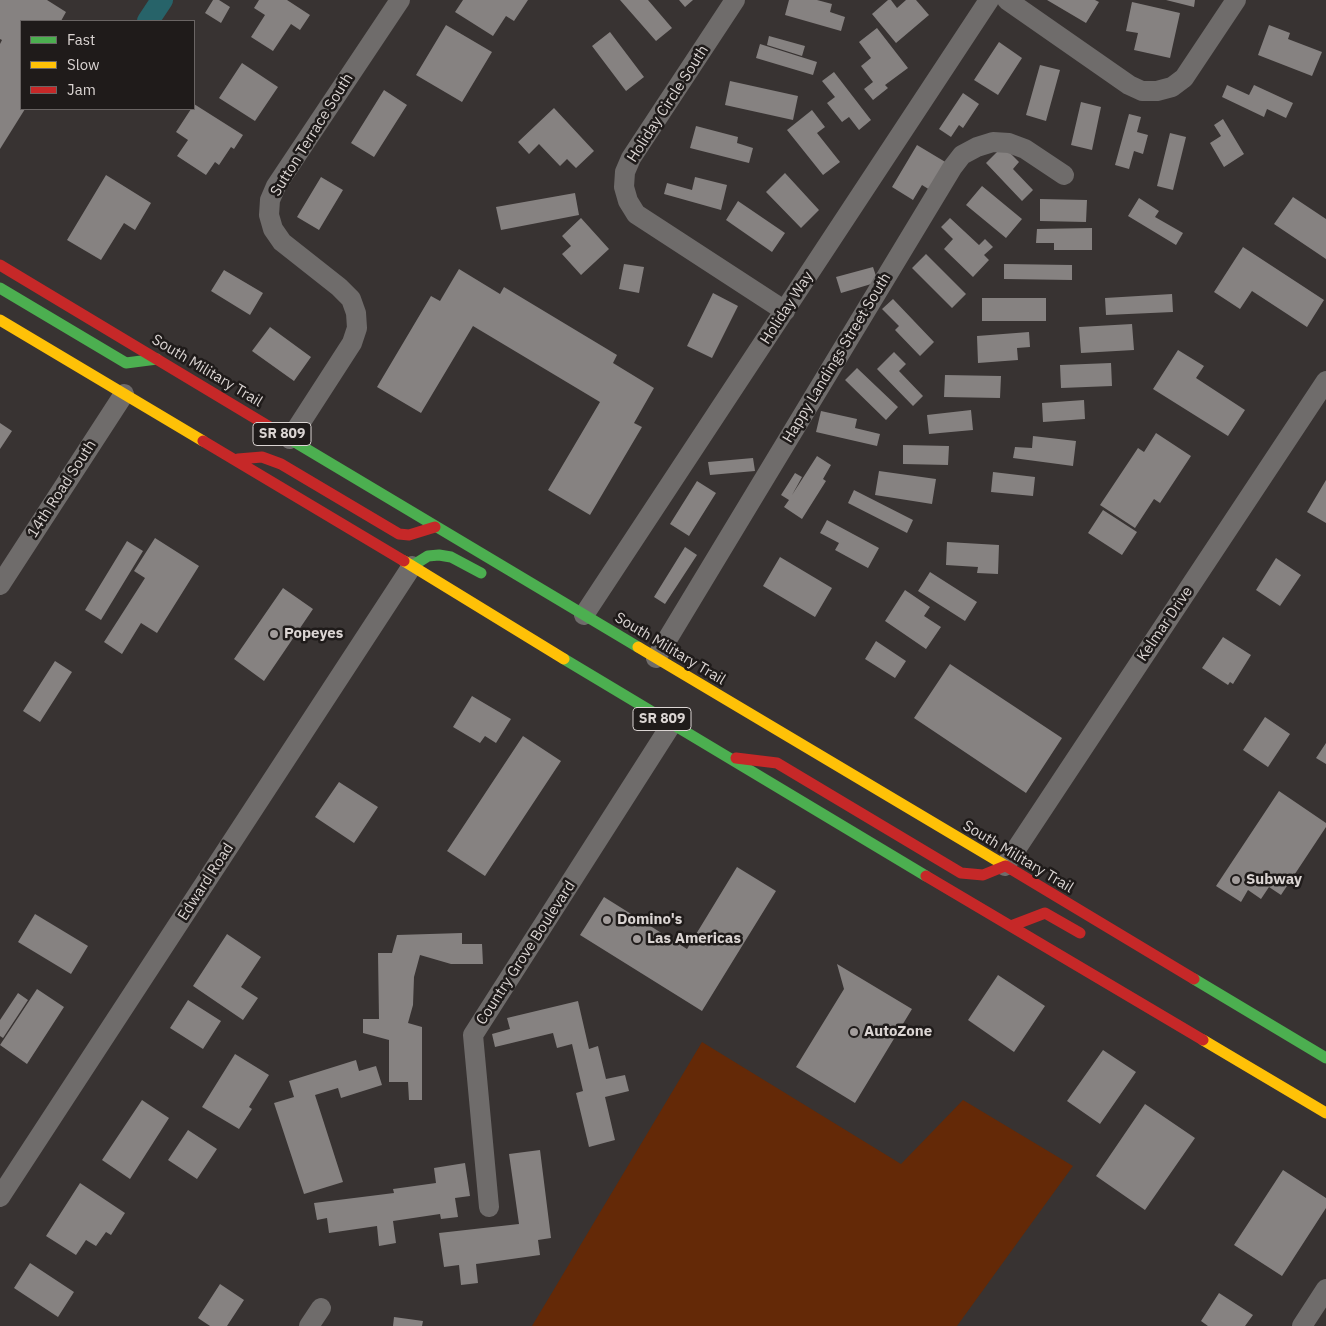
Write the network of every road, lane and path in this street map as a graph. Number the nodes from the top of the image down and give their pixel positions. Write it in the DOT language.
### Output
graph roads {
  1 [pos="400,0"];
  2 [pos="735,0"];
  3 [pos="989,0"];
  4 [pos="1007,0"];
  5 [pos="1236,0"];
  6 [pos="1064,175"];
  7 [pos="0,265"];
  8 [pos="0,288"];
  9 [pos="785,311"];
  10 [pos="0,320"];
  11 [pos="157,359"];
  12 [pos="1326,381"];
  13 [pos="124,394"];
  14 [pos="290,439"];
  15 [pos="234,460"];
  16 [pos="435,527"];
  17 [pos="412,566"];
  18 [pos="491,579"];
  19 [pos="0,585"];
  20 [pos="517,590"];
  21 [pos="564,602"];
  22 [pos="584,615"];
  23 [pos="656,658"];
  24 [pos="671,725"];
  25 [pos="724,756"];
  26 [pos="1005,866"];
  27 [pos="1011,926"];
  28 [pos="1089,938"];
  29 [pos="1264,1035"];
  30 [pos="1294,1039"];
  31 [pos="1326,1058"];
  32 [pos="1326,1113"];
  33 [pos="0,1197"];
  34 [pos="489,1207"];
  35 [pos="1326,1289"];
  36 [pos="321,1308"];
  37 [pos="309,1326"];
  38 [pos="1302,1326"];
  1 -- 14 [label="street, Sutton Terrace South"];
  2 -- 9 [label="street, Holiday Circle South"];
  3 -- 9 [label="street, Holiday Way"];
  4 -- 5 [label="street"];
  6 -- 23 [label="street, Happy Landings Street South"];
  7 -- 11 [label="main road, South Military Trail / SR 809"];
  8 -- 11 [label="main road"];
  9 -- 22 [label="street, Holiday Way"];
  10 -- 13 [label="main road, SR 809"];
  11 -- 14 [label="main road, South Military Trail / SR 809"];
  12 -- 26 [label="street, Kelmar Drive"];
  13 -- 15 [label="main road, SR 809"];
  13 -- 19 [label="street, 14th Road South"];
  14 -- 16 [label="main road, South Military Trail / SR 809"];
  15 -- 16 [label="main road"];
  15 -- 17 [label="main road, SR 809"];
  16 -- 21 [label="main road, South Military Trail / SR 809"];
  17 -- 18 [label="main road"];
  17 -- 24 [label="main road, SR 809"];
  17 -- 33 [label="street, Edward Road"];
  20 -- 21 [label="main road"];
  21 -- 22 [label="main road, South Military Trail / SR 809"];
  22 -- 23 [label="main road, South Military Trail / SR 809"];
  23 -- 26 [label="main road, South Military Trail / SR 809"];
  24 -- 25 [label="main road, SR 809"];
  24 -- 34 [label="street, Country Grove Boulevard"];
  25 -- 26 [label="main road"];
  25 -- 27 [label="main road, SR 809"];
  26 -- 30 [label="main road, South Military Trail / SR 809"];
  27 -- 28 [label="main road"];
  27 -- 32 [label="main road, SR 809"];
  29 -- 30 [label="main road"];
  30 -- 31 [label="main road, South Military Trail / SR 809"];
  35 -- 38 [label="street"];
  36 -- 37 [label="street"];
}
